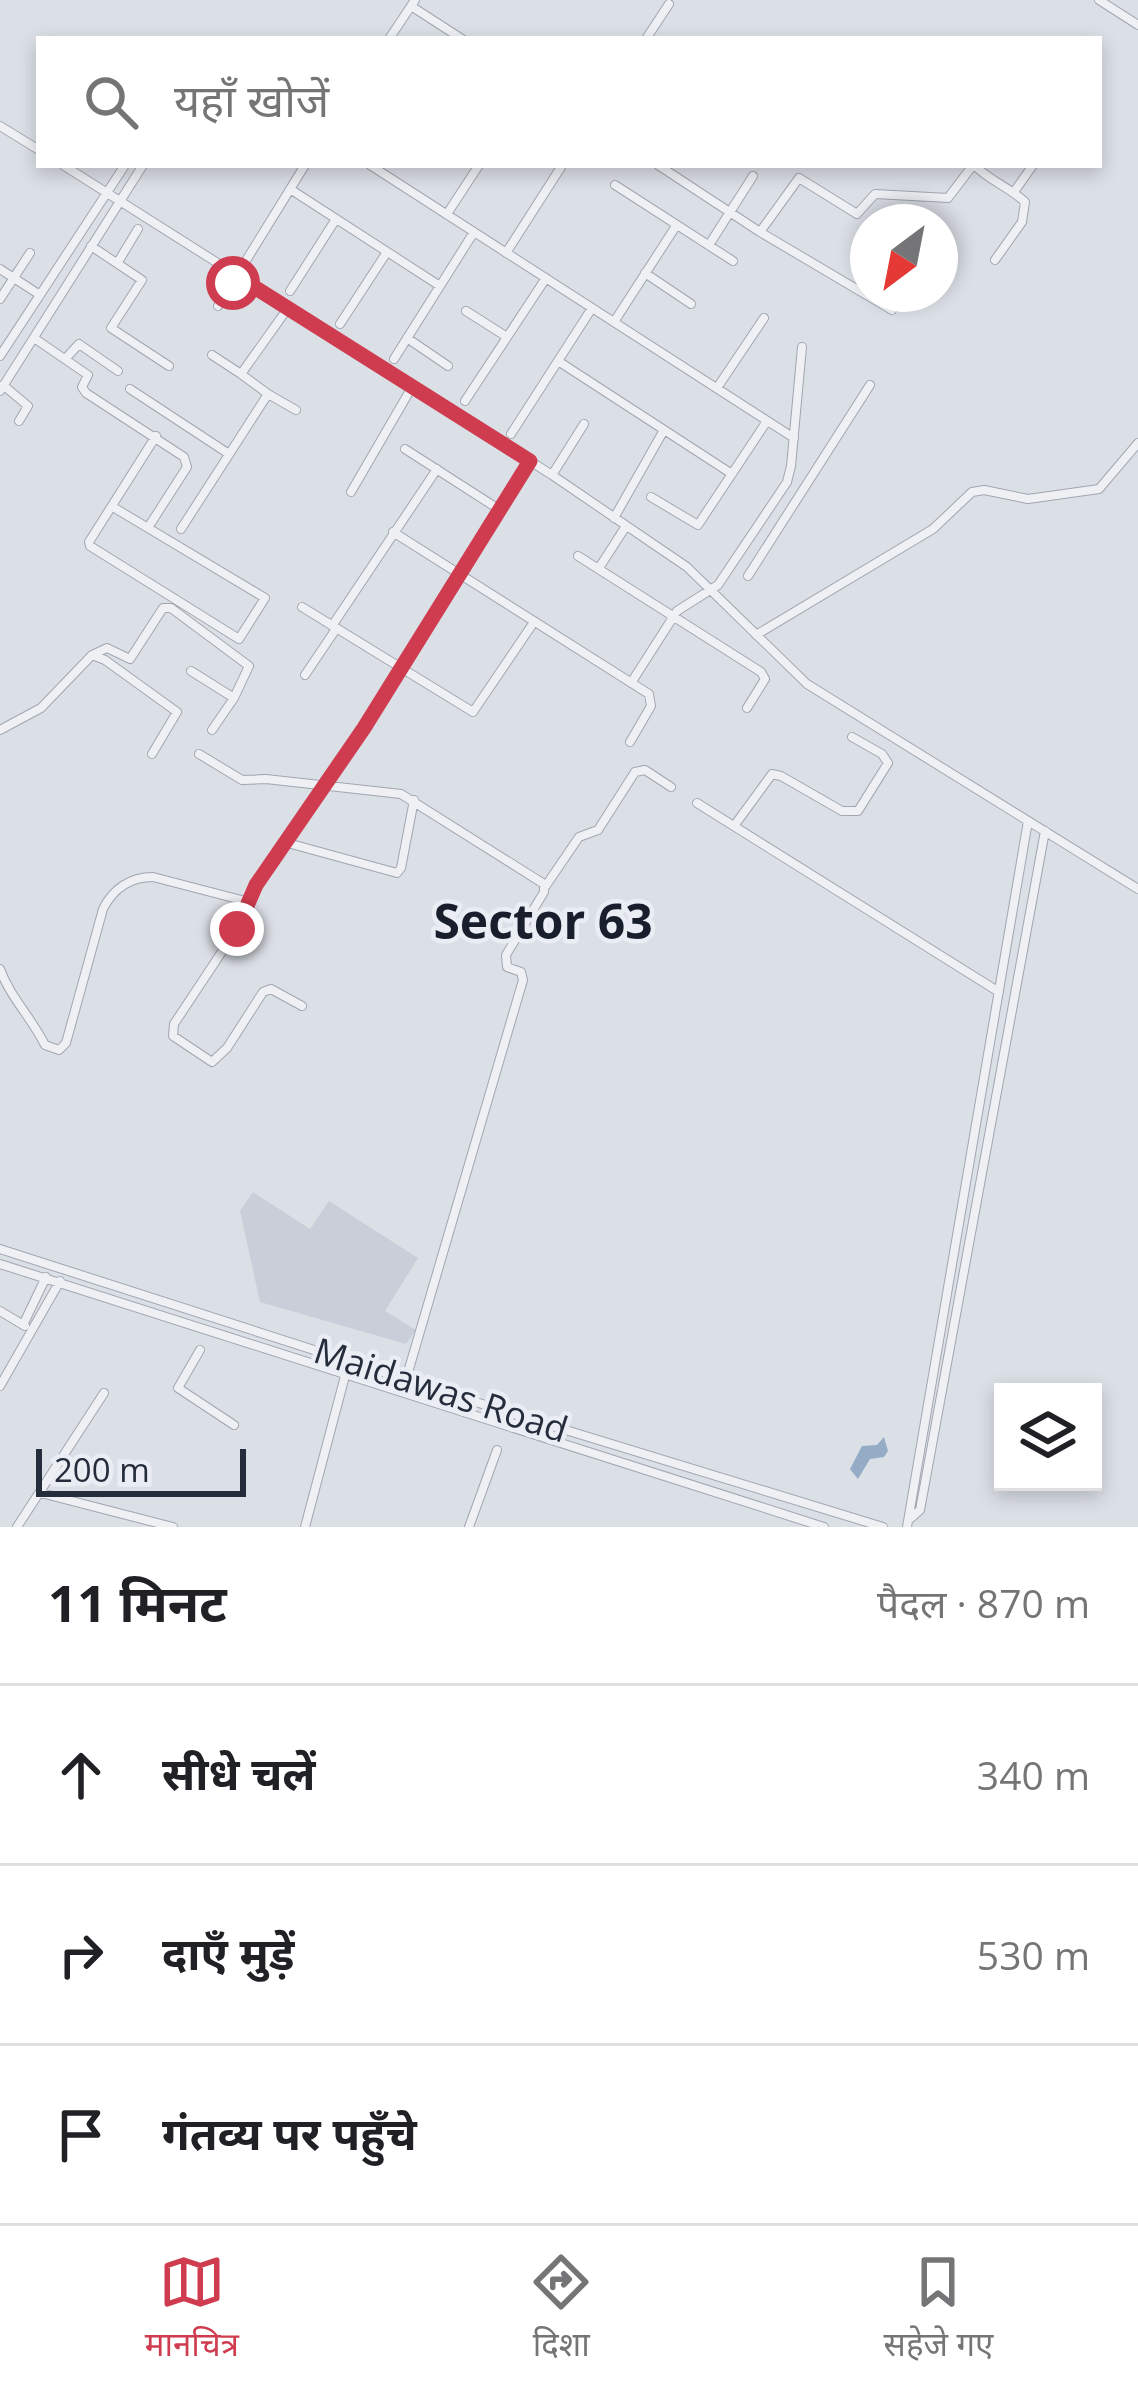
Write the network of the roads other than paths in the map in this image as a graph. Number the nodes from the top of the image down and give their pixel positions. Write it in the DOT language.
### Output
graph roads {
  1 [pos="1099,0"];
  2 [pos="413,3"];
  3 [pos="669,4"];
  4 [pos="1138,25"];
  5 [pos="391,36"];
  6 [pos="458,36"];
  7 [pos="648,36"];
  8 [pos="0,126"];
  9 [pos="36,148"];
  10 [pos="67,168"];
  11 [pos="123,168"];
  12 [pos="140,168"];
  13 [pos="303,168"];
  14 [pos="375,168"];
  15 [pos="477,168"];
  16 [pos="559,168"];
  17 [pos="663,168"];
  18 [pos="971,168"];
  19 [pos="976,168"];
  20 [pos="1031,168"];
  21 [pos="754,176"];
  22 [pos="615,185"];
  23 [pos="290,189"];
  24 [pos="1014,192"];
  25 [pos="106,194"];
  26 [pos="119,201"];
  27 [pos="731,212"];
  28 [pos="447,214"];
  29 [pos="336,219"];
  30 [pos="676,226"];
  31 [pos="138,229"];
  32 [pos="474,232"];
  33 [pos="760,232"];
  34 [pos="92,246"];
  35 [pos="709,246"];
  36 [pos="387,251"];
  37 [pos="30,253"];
  38 [pos="506,253"];
  39 [pos="995,260"];
  40 [pos="733,261"];
  41 [pos="118,262"];
  42 [pos="0,269"];
  43 [pos="645,273"];
  44 [pos="235,275"];
  45 [pos="14,278"];
  46 [pos="546,278"];
  47 [pos="850,285"];
  48 [pos="440,286"];
  49 [pos="290,291"];
  50 [pos="40,295"];
  51 [pos="0,299"];
  52 [pos="692,304"];
  53 [pos="218,306"];
  54 [pos="288,308"];
  55 [pos="592,308"];
  56 [pos="466,310"];
  57 [pos="764,318"];
  58 [pos="614,322"];
  59 [pos="340,325"];
  60 [pos="507,337"];
  61 [pos="34,338"];
  62 [pos="407,338"];
  63 [pos="802,347"];
  64 [pos="212,355"];
  65 [pos="0,356"];
  66 [pos="66,358"];
  67 [pos="394,358"];
  68 [pos="558,362"];
  69 [pos="169,366"];
  70 [pos="448,366"];
  71 [pos="118,371"];
  72 [pos="241,374"];
  73 [pos="869,385"];
  74 [pos="412,387"];
  75 [pos="2,388"];
  76 [pos="716,388"];
  77 [pos="130,389"];
  78 [pos="268,394"];
  79 [pos="465,401"];
  80 [pos="296,410"];
  81 [pos="19,421"];
  82 [pos="767,421"];
  83 [pos="584,424"];
  84 [pos="664,430"];
  85 [pos="511,434"];
  86 [pos="156,436"];
  87 [pos="794,438"];
  88 [pos="1138,443"];
  89 [pos="405,449"];
  90 [pos="229,454"];
  91 [pos="530,461"];
  92 [pos="437,469"];
  93 [pos="732,474"];
  94 [pos="552,475"];
  95 [pos="351,492"];
  96 [pos="651,497"];
  97 [pos="113,507"];
  98 [pos="500,510"];
  99 [pos="614,518"];
  100 [pos="151,523"];
  101 [pos="626,526"];
  102 [pos="182,529"];
  103 [pos="393,532"];
  104 [pos="752,536"];
  105 [pos="767,545"];
  106 [pos="578,556"];
  107 [pos="599,568"];
  108 [pos="460,573"];
  109 [pos="748,575"];
  110 [pos="713,591"];
  111 [pos="302,607"];
  112 [pos="674,615"];
  113 [pos="534,622"];
  114 [pos="334,627"];
  115 [pos="756,635"];
  116 [pos="92,655"];
  117 [pos="191,670"];
  118 [pos="401,670"];
  119 [pos="305,675"];
  120 [pos="631,683"];
  121 [pos="234,698"];
  122 [pos="747,708"];
  123 [pos="0,730"];
  124 [pos="212,730"];
  125 [pos="852,737"];
  126 [pos="630,742"];
  127 [pos="152,754"];
  128 [pos="199,754"];
  129 [pos="320,787"];
  130 [pos="670,787"];
  131 [pos="414,800"];
  132 [pos="698,803"];
  133 [pos="1028,820"];
  134 [pos="734,826"];
  135 [pos="1045,831"];
  136 [pos="284,842"];
  137 [pos="544,889"];
  138 [pos="1138,889"];
  139 [pos="249,902"];
  140 [pos="0,969"];
  141 [pos="999,992"];
  142 [pos="302,1006"];
  143 [pos="0,1249"];
  144 [pos="0,1264"];
  145 [pos="46,1276"];
  146 [pos="60,1281"];
  147 [pos="0,1311"];
  148 [pos="23,1325"];
  149 [pos="253,1329"];
  150 [pos="33,1331"];
  151 [pos="251,1342"];
  152 [pos="200,1350"];
  153 [pos="345,1376"];
  154 [pos="406,1379"];
  155 [pos="0,1386"];
  156 [pos="104,1393"];
  157 [pos="235,1425"];
  158 [pos="497,1450"];
  159 [pos="40,1492"];
  160 [pos="908,1523"];
  161 [pos="17,1527"];
  162 [pos="173,1527"];
  163 [pos="305,1527"];
  164 [pos="469,1527"];
  165 [pos="824,1527"];
  166 [pos="883,1527"];
  1 -- 4 [label="street"];
  2 -- 5 [label="street"];
  2 -- 6 [label="street"];
  3 -- 7 [label="street"];
  8 -- 9 [label="street"];
  10 -- 25 [label="street"];
  11 -- 25 [label="street"];
  12 -- 26 [label="street"];
  13 -- 23 [label="street"];
  14 -- 28 [label="street"];
  15 -- 28 [label="street"];
  16 -- 38 [label="street"];
  17 -- 27 [label="street"];
  18 -- 33 [label="street"];
  19 -- 24 [label="street"];
  20 -- 24 [label="street"];
  21 -- 27 [label="street"];
  22 -- 30 [label="street"];
  23 -- 29 [label="street"];
  23 -- 44 [label="street"];
  24 -- 39 [label="street"];
  25 -- 26 [label="street"];
  25 -- 50 [label="street"];
  26 -- 34 [label="street"];
  26 -- 44 [label="street"];
  27 -- 33 [label="street"];
  27 -- 35 [label="street"];
  28 -- 32 [label="street"];
  29 -- 36 [label="street"];
  29 -- 49 [label="street"];
  30 -- 35 [label="street"];
  30 -- 43 [label="street"];
  31 -- 41 [label="street"];
  32 -- 38 [label="street"];
  32 -- 48 [label="street"];
  33 -- 47 [label="street"];
  34 -- 41 [label="street"];
  34 -- 61 [label="street"];
  35 -- 40 [label="street"];
  36 -- 48 [label="street"];
  36 -- 59 [label="street"];
  37 -- 45 [label="street"];
  38 -- 46 [label="street"];
  41 -- 69 [label="street"];
  42 -- 45 [label="street"];
  43 -- 52 [label="street"];
  43 -- 58 [label="street"];
  44 -- 53 [label="street"];
  44 -- 54 [label="street"];
  45 -- 50 [label="street"];
  45 -- 51 [label="street"];
  46 -- 55 [label="street"];
  46 -- 60 [label="street"];
  48 -- 62 [label="street"];
  50 -- 65 [label="street"];
  54 -- 72 [label="street"];
  54 -- 74 [label="street"];
  55 -- 58 [label="street"];
  55 -- 68 [label="street"];
  56 -- 60 [label="street"];
  57 -- 76 [label="street"];
  58 -- 76 [label="street"];
  60 -- 79 [label="street"];
  61 -- 66 [label="street"];
  61 -- 75 [label="street"];
  62 -- 67 [label="street"];
  62 -- 70 [label="street"];
  63 -- 87 [label="street"];
  64 -- 72 [label="street"];
  66 -- 71 [label="street"];
  66 -- 86 [label="street"];
  68 -- 84 [label="street"];
  68 -- 85 [label="street"];
  72 -- 78 [label="street"];
  73 -- 105 [label="street"];
  74 -- 91 [label="street"];
  74 -- 95 [label="street"];
  75 -- 81 [label="street"];
  76 -- 82 [label="street"];
  77 -- 90 [label="street"];
  78 -- 80 [label="street"];
  78 -- 90 [label="street"];
  82 -- 87 [label="street"];
  82 -- 93 [label="street"];
  83 -- 94 [label="street"];
  84 -- 93 [label="street"];
  84 -- 99 [label="street"];
  86 -- 97 [label="street"];
  86 -- 100 [label="street"];
  87 -- 104 [label="street"];
  88 -- 115 [label="street"];
  89 -- 92 [label="street"];
  90 -- 102 [label="street"];
  91 -- 94 [label="street"];
  91 -- 98 [label="street"];
  92 -- 98 [label="street"];
  92 -- 103 [label="street"];
  93 -- 96 [label="street"];
  94 -- 99 [label="street"];
  97 -- 97 [label="street"];
  98 -- 108 [label="street"];
  99 -- 101 [label="street"];
  101 -- 107 [label="street"];
  101 -- 110 [label="street"];
  103 -- 108 [label="street"];
  103 -- 114 [label="street"];
  104 -- 105 [label="street"];
  104 -- 110 [label="street"];
  105 -- 109 [label="street"];
  106 -- 107 [label="street"];
  107 -- 112 [label="street"];
  108 -- 113 [label="street"];
  108 -- 118 [label="street"];
  110 -- 112 [label="street"];
  110 -- 115 [label="street"];
  111 -- 114 [label="street"];
  112 -- 120 [label="street"];
  112 -- 122 [label="street"];
  113 -- 118 [label="street"];
  113 -- 120 [label="street"];
  114 -- 118 [label="street"];
  114 -- 119 [label="street"];
  115 -- 133 [label="street"];
  116 -- 121 [label="street"];
  116 -- 123 [label="street"];
  116 -- 127 [label="street"];
  117 -- 121 [label="street"];
  118 -- 129 [label="street"];
  120 -- 126 [label="street"];
  121 -- 124 [label="street"];
  125 -- 134 [label="street"];
  128 -- 129 [label="street"];
  129 -- 131 [label="street"];
  129 -- 136 [label="street"];
  130 -- 137 [label="street"];
  131 -- 136 [label="street"];
  131 -- 137 [label="street"];
  132 -- 134 [label="street"];
  133 -- 135 [label="street"];
  133 -- 141 [label="street"];
  134 -- 141 [label="street"];
  135 -- 138 [label="street"];
  135 -- 160 [label="street"];
  136 -- 139 [label="street"];
  137 -- 154 [label="street"];
  139 -- 140 [label="street"];
  139 -- 142 [label="street"];
  141 -- 160 [label="street"];
  143 -- 149 [label="street, Maidawas Road"];
  144 -- 145 [label="street, Maidawas Road"];
  145 -- 146 [label="street, Maidawas Road"];
  145 -- 148 [label="street"];
  146 -- 150 [label="street"];
  146 -- 151 [label="street, Maidawas Road"];
  147 -- 148 [label="street"];
  148 -- 150 [label="street"];
  149 -- 151 [label="street"];
  149 -- 154 [label="street, Maidawas Road"];
  150 -- 155 [label="street"];
  151 -- 153 [label="street, Maidawas Road"];
  152 -- 157 [label="street"];
  153 -- 163 [label="street"];
  153 -- 165 [label="street, Maidawas Road"];
  154 -- 166 [label="street, Maidawas Road"];
  156 -- 159 [label="street"];
  158 -- 164 [label="street"];
  159 -- 161 [label="street"];
  159 -- 162 [label="street"];
}
